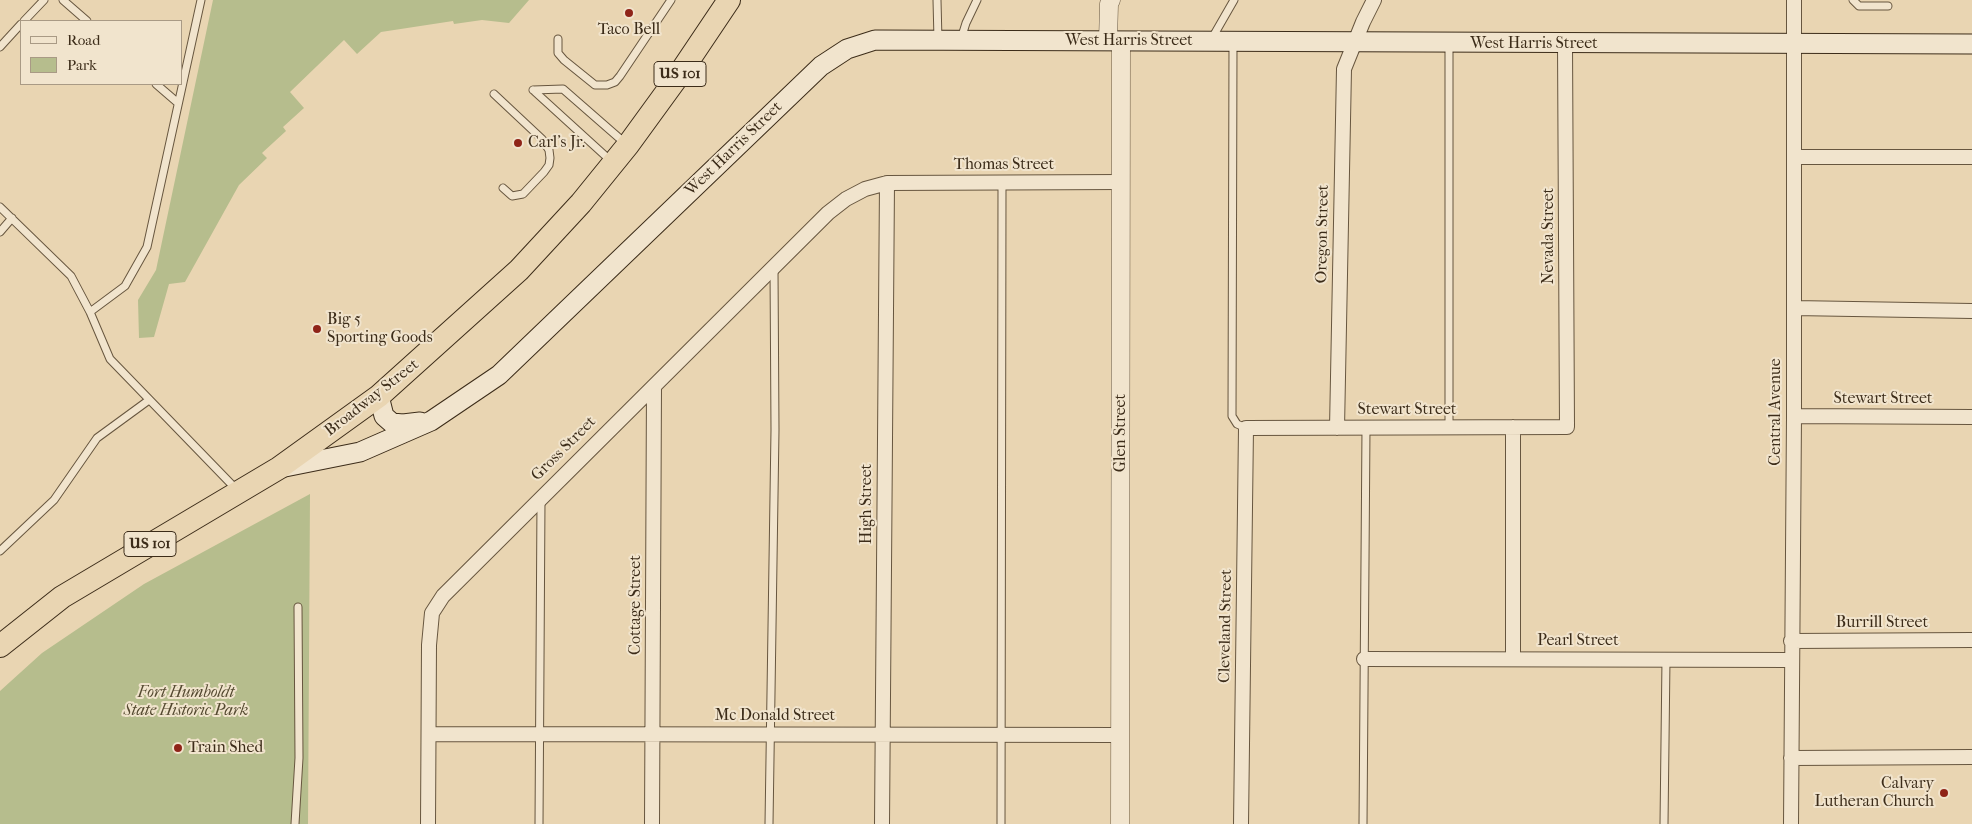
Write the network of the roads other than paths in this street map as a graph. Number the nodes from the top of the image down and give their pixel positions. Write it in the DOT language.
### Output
graph roads {
  1 [pos="44,0"];
  2 [pos="63,0"];
  3 [pos="201,0"];
  4 [pos="671,0"];
  5 [pos="729,0"];
  6 [pos="937,0"];
  7 [pos="977,0"];
  8 [pos="1111,0"];
  9 [pos="1234,0"];
  10 [pos="1374,0"];
  11 [pos="1794,0"];
  12 [pos="1846,0"];
  13 [pos="1852,0"];
  14 [pos="1860,6"];
  15 [pos="1888,6"];
  16 [pos="25,20"];
  17 [pos="86,20"];
  18 [pos="20,25"];
  19 [pos="558,39"];
  20 [pos="938,40"];
  21 [pos="961,40"];
  22 [pos="1115,41"];
  23 [pos="1210,42"];
  24 [pos="1233,42"];
  25 [pos="1794,43"];
  26 [pos="1355,44"];
  27 [pos="1449,44"];
  28 [pos="1566,44"];
  29 [pos="1972,44"];
  30 [pos="0,47"];
  31 [pos="157,85"];
  32 [pos="494,94"];
  33 [pos="178,103"];
  34 [pos="628,146"];
  35 [pos="1794,157"];
  36 [pos="1972,157"];
  37 [pos="614,163"];
  38 [pos="1002,182"];
  39 [pos="1121,182"];
  40 [pos="887,183"];
  41 [pos="503,188"];
  42 [pos="0,207"];
  43 [pos="12,218"];
  44 [pos="0,232"];
  45 [pos="774,266"];
  46 [pos="1794,308"];
  47 [pos="1972,311"];
  48 [pos="90,312"];
  49 [pos="654,386"];
  50 [pos="379,396"];
  51 [pos="149,400"];
  52 [pos="1794,416"];
  53 [pos="1972,417"];
  54 [pos="431,421"];
  55 [pos="1246,428"];
  56 [pos="1337,428"];
  57 [pos="1366,428"];
  58 [pos="1449,428"];
  59 [pos="1513,428"];
  60 [pos="1567,428"];
  61 [pos="279,468"];
  62 [pos="240,493"];
  63 [pos="541,497"];
  64 [pos="0,551"];
  65 [pos="298,607"];
  66 [pos="1972,640"];
  67 [pos="1791,641"];
  68 [pos="0,646"];
  69 [pos="1513,658"];
  70 [pos="1666,658"];
  71 [pos="1364,659"];
  72 [pos="1791,660"];
  73 [pos="652,733"];
  74 [pos="430,734"];
  75 [pos="539,734"];
  76 [pos="772,734"];
  77 [pos="883,735"];
  78 [pos="1001,735"];
  79 [pos="1120,735"];
  80 [pos="1972,756"];
  81 [pos="1791,758"];
  82 [pos="295,824"];
  83 [pos="428,824"];
  84 [pos="539,824"];
  85 [pos="652,824"];
  86 [pos="769,824"];
  87 [pos="882,824"];
  88 [pos="1000,824"];
  89 [pos="1120,824"];
  90 [pos="1241,824"];
  91 [pos="1363,824"];
  92 [pos="1664,824"];
  93 [pos="1791,824"];
  1 -- 16 [label="lane"];
  2 -- 17 [label="lane"];
  3 -- 33 [label="lane"];
  4 -- 19 [label="lane"];
  5 -- 34 [label="highway, Broadway Street / US 101"];
  6 -- 20 [label="lane"];
  7 -- 21 [label="lane"];
  8 -- 22 [label="street, Glen Street"];
  9 -- 23 [label="lane"];
  10 -- 26 [label="street, Oregon Street"];
  11 -- 25 [label="street, Central Avenue"];
  12 -- 14 [label="lane"];
  13 -- 14 [label="lane"];
  14 -- 15 [label="lane"];
  18 -- 30 [label="lane"];
  20 -- 21 [label="main road, West Harris Street"];
  20 -- 54 [label="main road, West Harris Street"];
  21 -- 22 [label="main road, West Harris Street"];
  22 -- 23 [label="main road, West Harris Street"];
  22 -- 39 [label="street, Glen Street"];
  23 -- 24 [label="main road, West Harris Street"];
  24 -- 26 [label="main road, West Harris Street"];
  24 -- 55 [label="lane"];
  25 -- 28 [label="main road, West Harris Street"];
  25 -- 29 [label="main road, West Harris Street"];
  25 -- 35 [label="street, Central Avenue"];
  26 -- 27 [label="main road, West Harris Street"];
  26 -- 56 [label="street, Oregon Street"];
  27 -- 28 [label="main road, West Harris Street"];
  27 -- 58 [label="lane"];
  28 -- 60 [label="street, Nevada Street"];
  31 -- 33 [label="lane"];
  32 -- 41 [label="lane"];
  33 -- 48 [label="lane"];
  34 -- 37 [label="highway, Broadway Street / US 101"];
  34 -- 37 [label="lane"];
  35 -- 36 [label="street"];
  35 -- 46 [label="street, Central Avenue"];
  37 -- 50 [label="highway, Broadway Street / US 101"];
  38 -- 39 [label="street, Thomas Street"];
  38 -- 40 [label="street, Thomas Street"];
  38 -- 78 [label="lane"];
  39 -- 79 [label="street, Glen Street"];
  40 -- 45 [label="street, Gross Street"];
  40 -- 77 [label="street, High Street"];
  42 -- 43 [label="lane"];
  43 -- 44 [label="lane"];
  43 -- 48 [label="lane"];
  45 -- 49 [label="street, Gross Street"];
  45 -- 76 [label="lane"];
  46 -- 47 [label="street"];
  46 -- 52 [label="street, Central Avenue"];
  48 -- 51 [label="lane"];
  49 -- 63 [label="street, Gross Street"];
  49 -- 73 [label="street, Cottage Street"];
  50 -- 54 [label="main road, West Harris Street"];
  50 -- 61 [label="highway, Broadway Street / US 101"];
  51 -- 62 [label="lane"];
  51 -- 64 [label="lane"];
  52 -- 53 [label="street, Stewart Street"];
  52 -- 67 [label="street, Central Avenue"];
  54 -- 61 [label="main road, West Harris Street"];
  55 -- 56 [label="street, Stewart Street"];
  55 -- 90 [label="street, Cleveland Street"];
  56 -- 57 [label="street, Stewart Street"];
  57 -- 58 [label="street, Stewart Street"];
  57 -- 71 [label="lane"];
  58 -- 59 [label="street, Stewart Street"];
  59 -- 60 [label="street, Stewart Street"];
  59 -- 69 [label="street"];
  61 -- 62 [label="highway, Broadway Street / US 101"];
  62 -- 68 [label="highway, Broadway Street / US 101"];
  63 -- 74 [label="street, Gross Street"];
  63 -- 75 [label="lane"];
  65 -- 82 [label="lane"];
  66 -- 67 [label="street, Burrill Street"];
  67 -- 72 [label="street, Central Avenue"];
  69 -- 70 [label="street, Pearl Street"];
  69 -- 71 [label="street, Pearl Street"];
  70 -- 72 [label="street, Pearl Street"];
  70 -- 92 [label="lane"];
  71 -- 91 [label="lane"];
  72 -- 81 [label="street, Central Avenue"];
  73 -- 75 [label="street, Mc Donald Street"];
  73 -- 76 [label="street, Mc Donald Street"];
  73 -- 85 [label="street, Cottage Street"];
  74 -- 75 [label="street, Mc Donald Street"];
  74 -- 83 [label="street, Gross Street"];
  75 -- 84 [label="lane"];
  76 -- 77 [label="street, Mc Donald Street"];
  76 -- 86 [label="lane"];
  77 -- 78 [label="street, Mc Donald Street"];
  77 -- 87 [label="street, High Street"];
  78 -- 79 [label="street, Mc Donald Street"];
  78 -- 88 [label="lane"];
  79 -- 89 [label="street, Glen Street"];
  80 -- 81 [label="street"];
  81 -- 93 [label="street, Central Avenue"];
}
